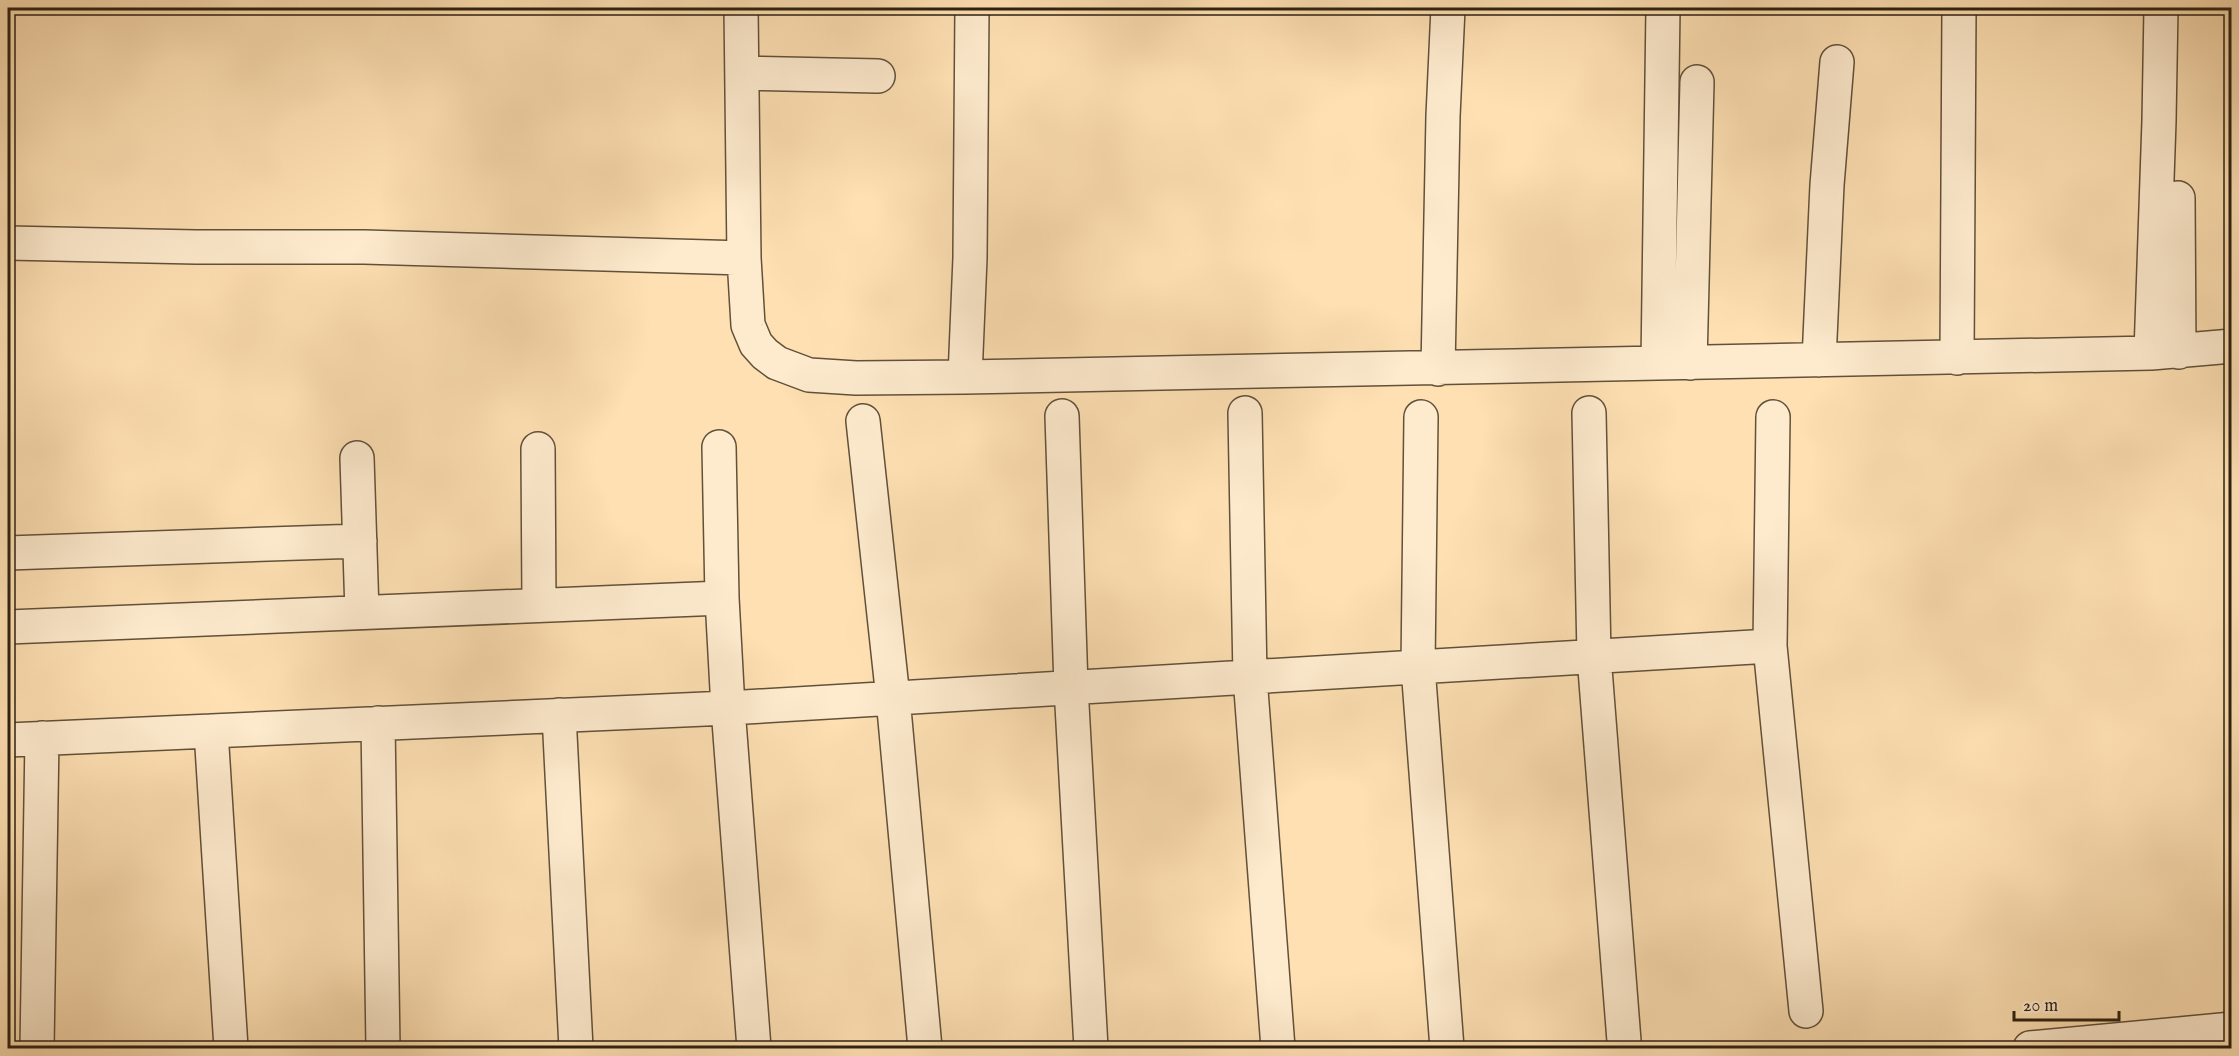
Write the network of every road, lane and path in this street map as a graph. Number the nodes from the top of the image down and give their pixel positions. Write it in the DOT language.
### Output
graph roads {
  1 [pos="741,8"];
  2 [pos="972,8"];
  3 [pos="1448,8"];
  4 [pos="1663,8"];
  5 [pos="1959,8"];
  6 [pos="2161,8"];
  7 [pos="2180,8"];
  8 [pos="1837,62"];
  9 [pos="742,73"];
  10 [pos="878,76"];
  11 [pos="1697,82"];
  12 [pos="8,243"];
  13 [pos="744,258"];
  14 [pos="2232,346"];
  15 [pos="2165,353"];
  16 [pos="1957,358"];
  17 [pos="1819,360"];
  18 [pos="1674,363"];
  19 [pos="1438,369"];
  20 [pos="965,377"];
  21 [pos="1245,413"];
  22 [pos="1589,413"];
  23 [pos="1062,416"];
  24 [pos="1421,417"];
  25 [pos="1773,417"];
  26 [pos="863,421"];
  27 [pos="719,447"];
  28 [pos="538,449"];
  29 [pos="357,458"];
  30 [pos="360,541"];
  31 [pos="8,553"];
  32 [pos="722,598"];
  33 [pos="539,605"];
  34 [pos="362,612"];
  35 [pos="8,627"];
  36 [pos="1770,646"];
  37 [pos="1594,656"];
  38 [pos="1418,667"];
  39 [pos="1250,677"];
  40 [pos="1071,687"];
  41 [pos="893,698"];
  42 [pos="728,708"];
  43 [pos="559,715"];
  44 [pos="378,723"];
  45 [pos="211,731"];
  46 [pos="42,738"];
  47 [pos="8,740"];
  48 [pos="1806,1011"];
  49 [pos="2232,1029"];
  50 [pos="1624,1041"];
  51 [pos="2129,1043"];
  52 [pos="37,1048"];
  53 [pos="231,1048"];
  54 [pos="383,1048"];
  55 [pos="576,1048"];
  56 [pos="754,1048"];
  57 [pos="925,1048"];
  58 [pos="1091,1048"];
  59 [pos="1278,1048"];
  60 [pos="1447,1048"];
  61 [pos="2030,1048"];
  1 -- 9 [label="street"];
  2 -- 20 [label="street"];
  3 -- 19 [label="street"];
  4 -- 18 [label="street"];
  5 -- 16 [label="street"];
  6 -- 15 [label="street"];
  7 -- 15 [label="street"];
  8 -- 17 [label="street"];
  9 -- 10 [label="street"];
  9 -- 13 [label="street"];
  11 -- 18 [label="street"];
  12 -- 13 [label="street"];
  13 -- 20 [label="street"];
  14 -- 15 [label="street"];
  15 -- 16 [label="street"];
  16 -- 17 [label="street"];
  17 -- 18 [label="street"];
  18 -- 19 [label="street"];
  19 -- 20 [label="street"];
  21 -- 39 [label="street"];
  22 -- 37 [label="street"];
  23 -- 40 [label="street"];
  24 -- 38 [label="street"];
  25 -- 36 [label="street"];
  26 -- 41 [label="street"];
  27 -- 32 [label="street"];
  28 -- 33 [label="street"];
  29 -- 30 [label="street"];
  30 -- 31 [label="street"];
  30 -- 34 [label="street"];
  32 -- 33 [label="street"];
  32 -- 42 [label="street"];
  33 -- 34 [label="street"];
  34 -- 35 [label="street"];
  36 -- 37 [label="street"];
  36 -- 48 [label="street"];
  37 -- 38 [label="street"];
  37 -- 50 [label="street"];
  38 -- 39 [label="street"];
  38 -- 60 [label="street"];
  39 -- 40 [label="street"];
  39 -- 59 [label="street"];
  40 -- 41 [label="street"];
  40 -- 58 [label="street"];
  41 -- 42 [label="street"];
  41 -- 57 [label="street"];
  42 -- 43 [label="street"];
  42 -- 56 [label="street"];
  43 -- 44 [label="street"];
  43 -- 55 [label="street"];
  44 -- 45 [label="street"];
  44 -- 54 [label="street"];
  45 -- 46 [label="street"];
  45 -- 53 [label="street"];
  46 -- 47 [label="street"];
  46 -- 52 [label="street"];
  49 -- 51 [label="street"];
  51 -- 61 [label="street"];
}
